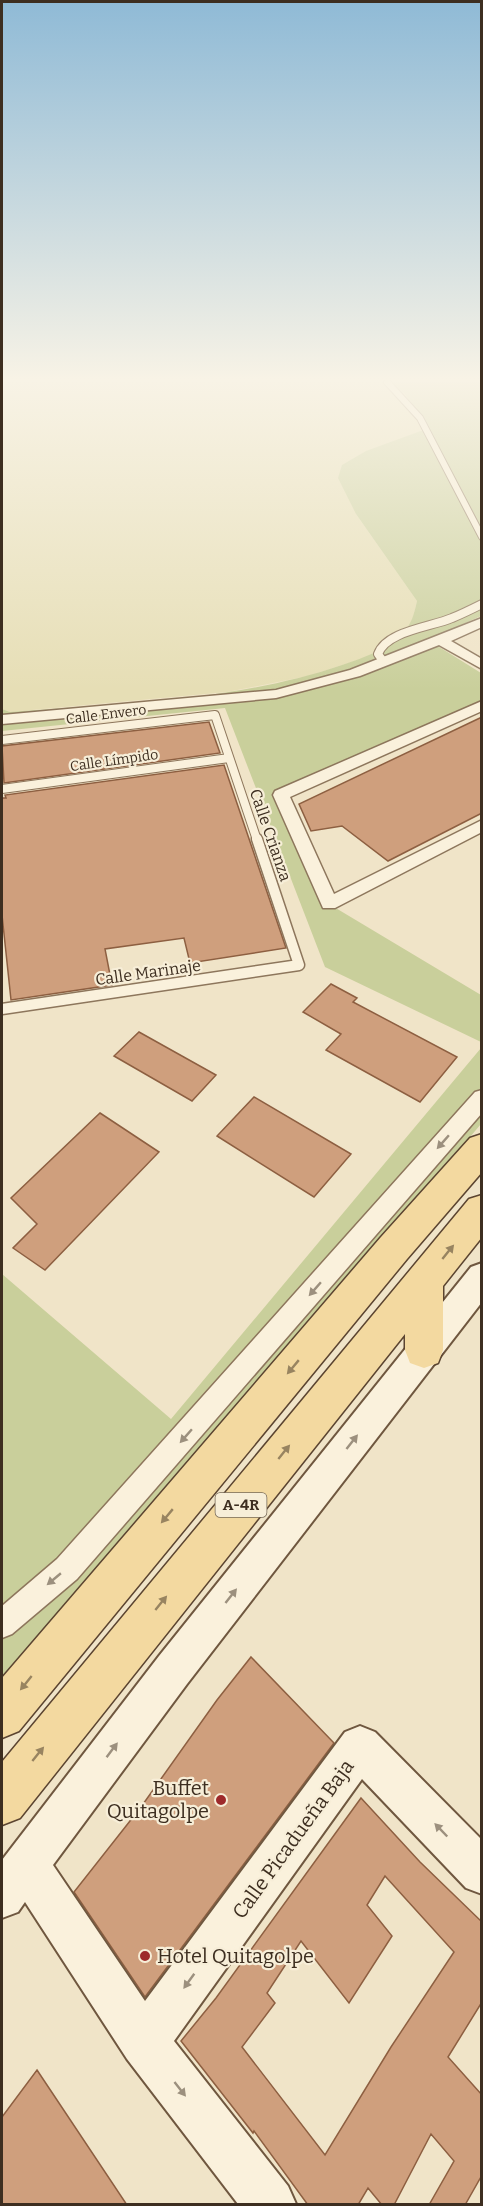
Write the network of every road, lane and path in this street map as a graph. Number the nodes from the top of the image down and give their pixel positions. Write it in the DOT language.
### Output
graph roads {
  1 [pos="455,485"];
  2 [pos="482,537"];
  3 [pos="482,604"];
  4 [pos="482,622"];
  5 [pos="440,640"];
  6 [pos="383,661"];
  7 [pos="482,665"];
  8 [pos="482,705"];
  9 [pos="215,715"];
  10 [pos="2,720"];
  11 [pos="2,740"];
  12 [pos="229,758"];
  13 [pos="2,789"];
  14 [pos="482,825"];
  15 [pos="299,965"];
  16 [pos="2,1010"];
  17 [pos="482,1098"];
  18 [pos="482,1148"];
  19 [pos="482,1210"];
  20 [pos="482,1277"];
  21 [pos="424,1281"];
  22 [pos="424,1350"];
  23 [pos="2,1624"];
  24 [pos="2,1714"];
  25 [pos="2,1800"];
  26 [pos="482,1872"];
  27 [pos="14,1880"];
  28 [pos="144,2042"];
  29 [pos="270,2205"];
  1 -- 2 [label="lane"];
  3 -- 6 [label="lane"];
  4 -- 5 [label="street"];
  5 -- 6 [label="street"];
  5 -- 7 [label="street"];
  6 -- 10 [label="street"];
  8 -- 14 [label="street"];
  9 -- 11 [label="lane, Calle Envero"];
  9 -- 12 [label="lane, Calle Crianza"];
  12 -- 13 [label="lane, Calle Límpido"];
  12 -- 15 [label="lane, Calle Crianza"];
  15 -- 16 [label="lane, Calle Marinaje"];
  17 -- 23 [label="street, one-way"];
  18 -- 24 [label="main road, A-4R, one-way"];
  21 -- 19 [label="main road, A-4R, one-way"];
  20 -- 22 [label="street"];
  21 -- 22 [label="main road"];
  25 -- 21 [label="main road, A-4R, one-way"];
  27 -- 22 [label="street, one-way"];
  26 -- 28 [label="street, Calle Picadueña Baja, one-way"];
  27 -- 28 [label="street"];
  28 -- 29 [label="street, one-way"];
}
